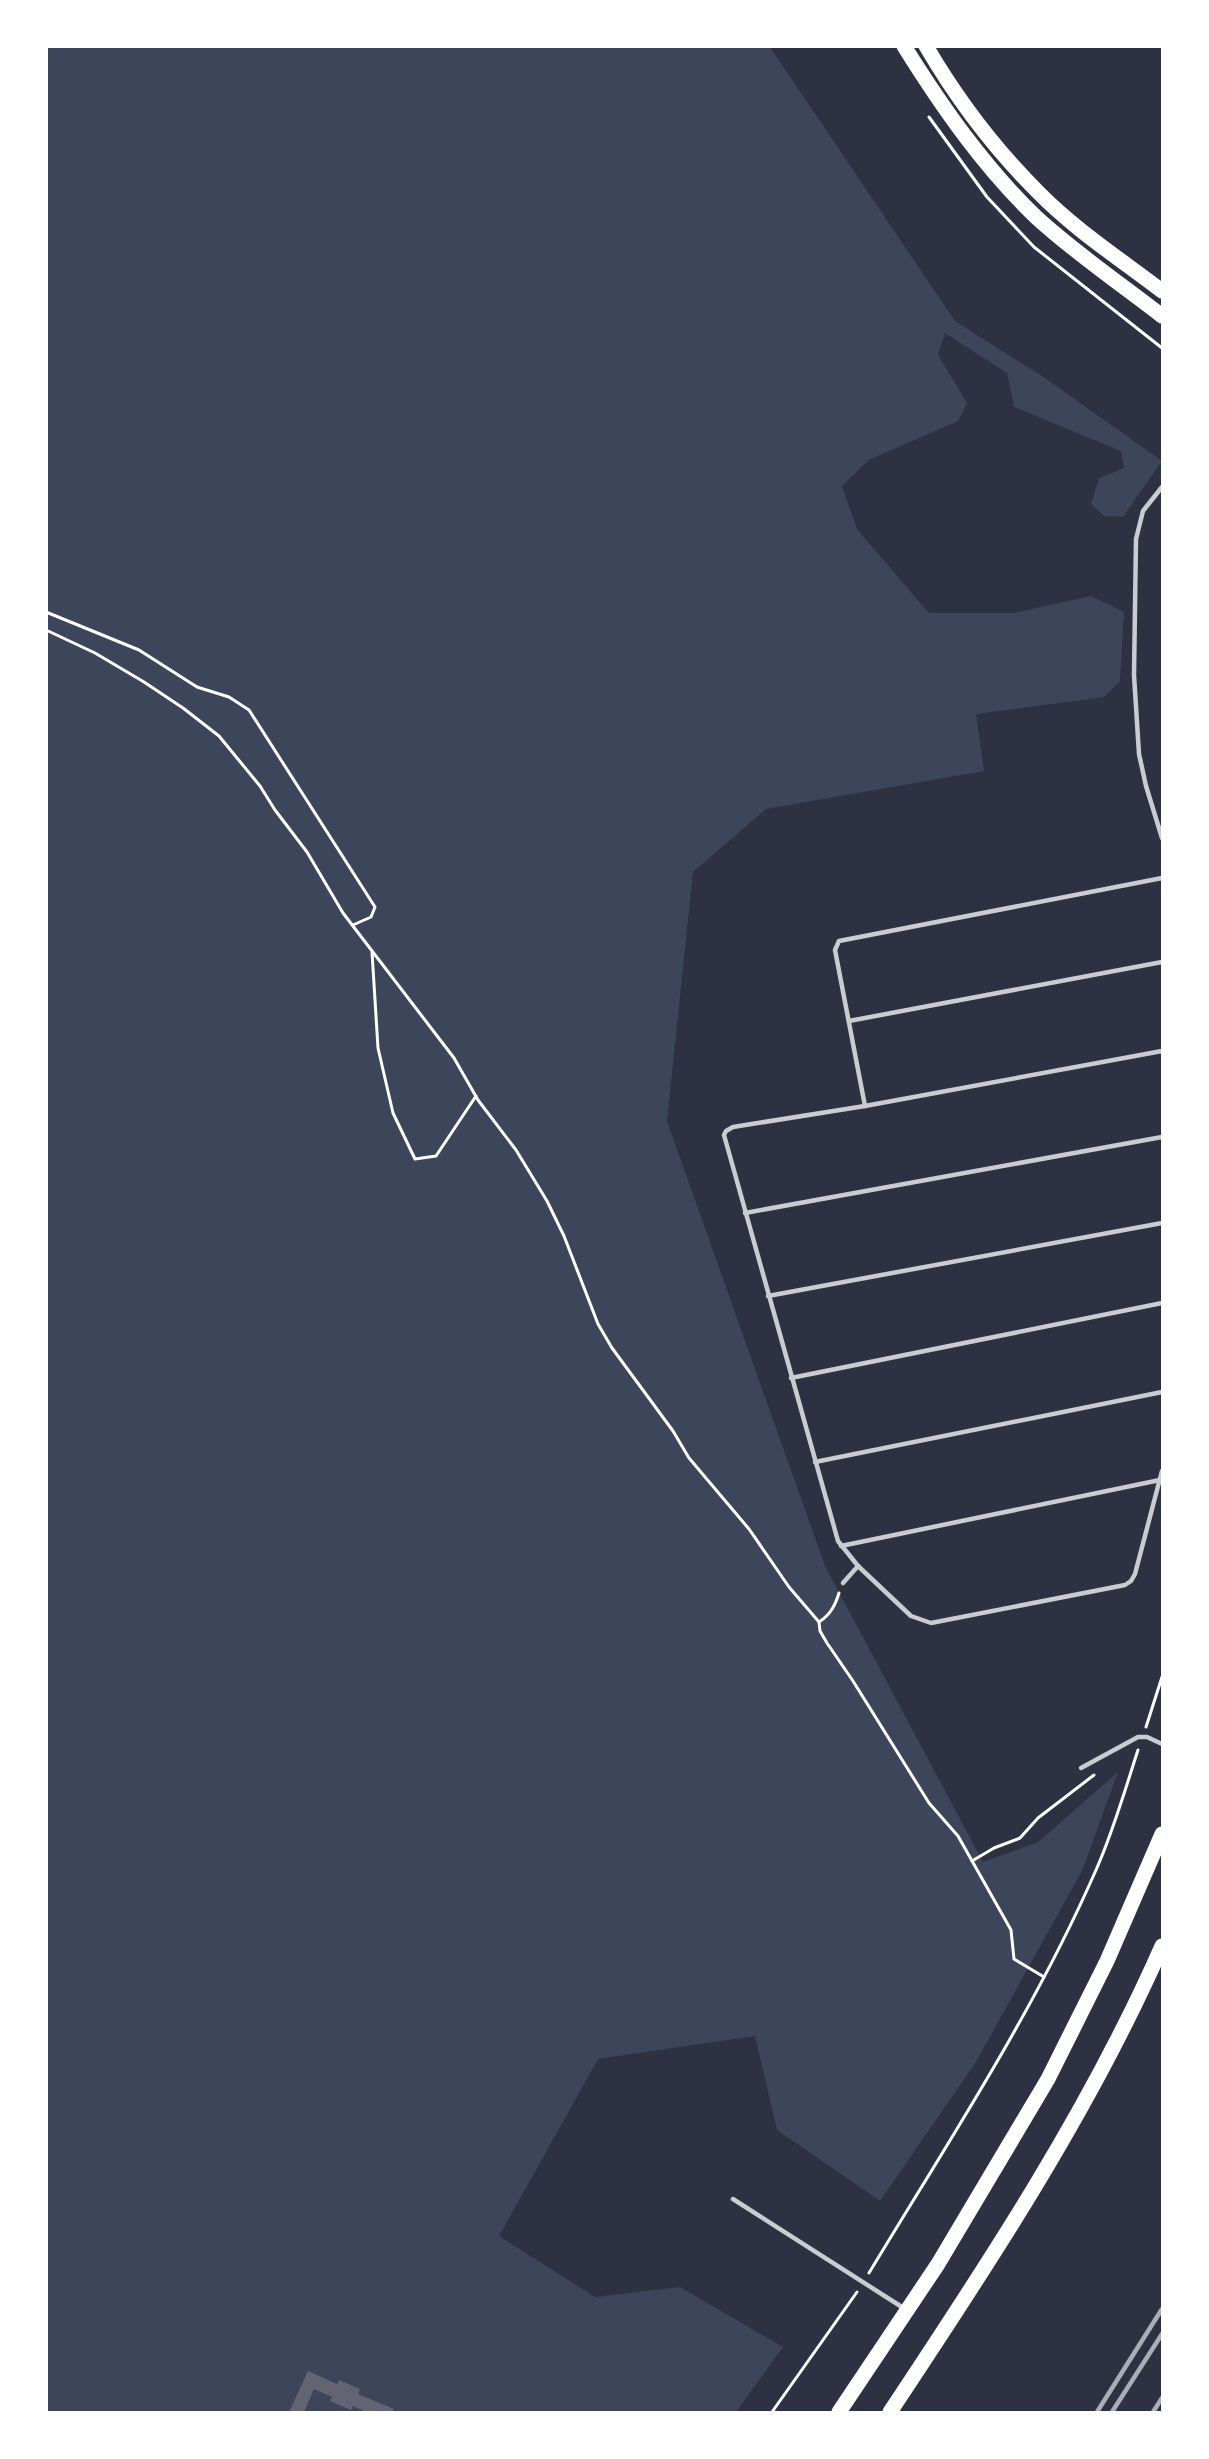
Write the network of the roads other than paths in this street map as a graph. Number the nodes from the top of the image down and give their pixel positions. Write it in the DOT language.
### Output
graph roads {
  1 [pos="904,46"];
  2 [pos="926,46"];
  3 [pos="1162,291"];
  4 [pos="1162,316"];
  5 [pos="1162,487"];
  6 [pos="1162,838"];
  7 [pos="1162,878"];
  8 [pos="1162,962"];
  9 [pos="849,1021"];
  10 [pos="1162,1051"];
  11 [pos="865,1106"];
  12 [pos="1162,1137"];
  13 [pos="745,1213"];
  14 [pos="1162,1223"];
  15 [pos="768,1296"];
  16 [pos="1162,1303"];
  17 [pos="791,1378"];
  18 [pos="1162,1392"];
  19 [pos="815,1462"];
  20 [pos="1162,1471"];
  21 [pos="1160,1480"];
  22 [pos="841,1546"];
  23 [pos="858,1566"];
  24 [pos="843,1582"];
  25 [pos="1162,1744"];
  26 [pos="1081,1768"];
  27 [pos="1162,1834"];
  28 [pos="1162,1946"];
  29 [pos="733,2199"];
  30 [pos="908,2310"];
  31 [pos="839,2412"];
  32 [pos="890,2412"];
  1 -- 4 [label="main road"];
  2 -- 3 [label="main road"];
  5 -- 6 [label="lane"];
  7 -- 9 [label="lane"];
  8 -- 9 [label="lane"];
  9 -- 11 [label="lane"];
  10 -- 11 [label="lane"];
  11 -- 13 [label="lane"];
  12 -- 13 [label="lane"];
  13 -- 15 [label="lane"];
  14 -- 15 [label="lane"];
  15 -- 17 [label="lane"];
  16 -- 17 [label="lane"];
  17 -- 19 [label="lane"];
  18 -- 19 [label="lane"];
  19 -- 22 [label="lane"];
  20 -- 21 [label="lane"];
  21 -- 22 [label="lane"];
  21 -- 23 [label="lane"];
  22 -- 23 [label="lane"];
  23 -- 24 [label="lane"];
  25 -- 26 [label="lane"];
  27 -- 30 [label="main road"];
  28 -- 32 [label="main road"];
  29 -- 30 [label="lane"];
  30 -- 31 [label="main road"];
}
